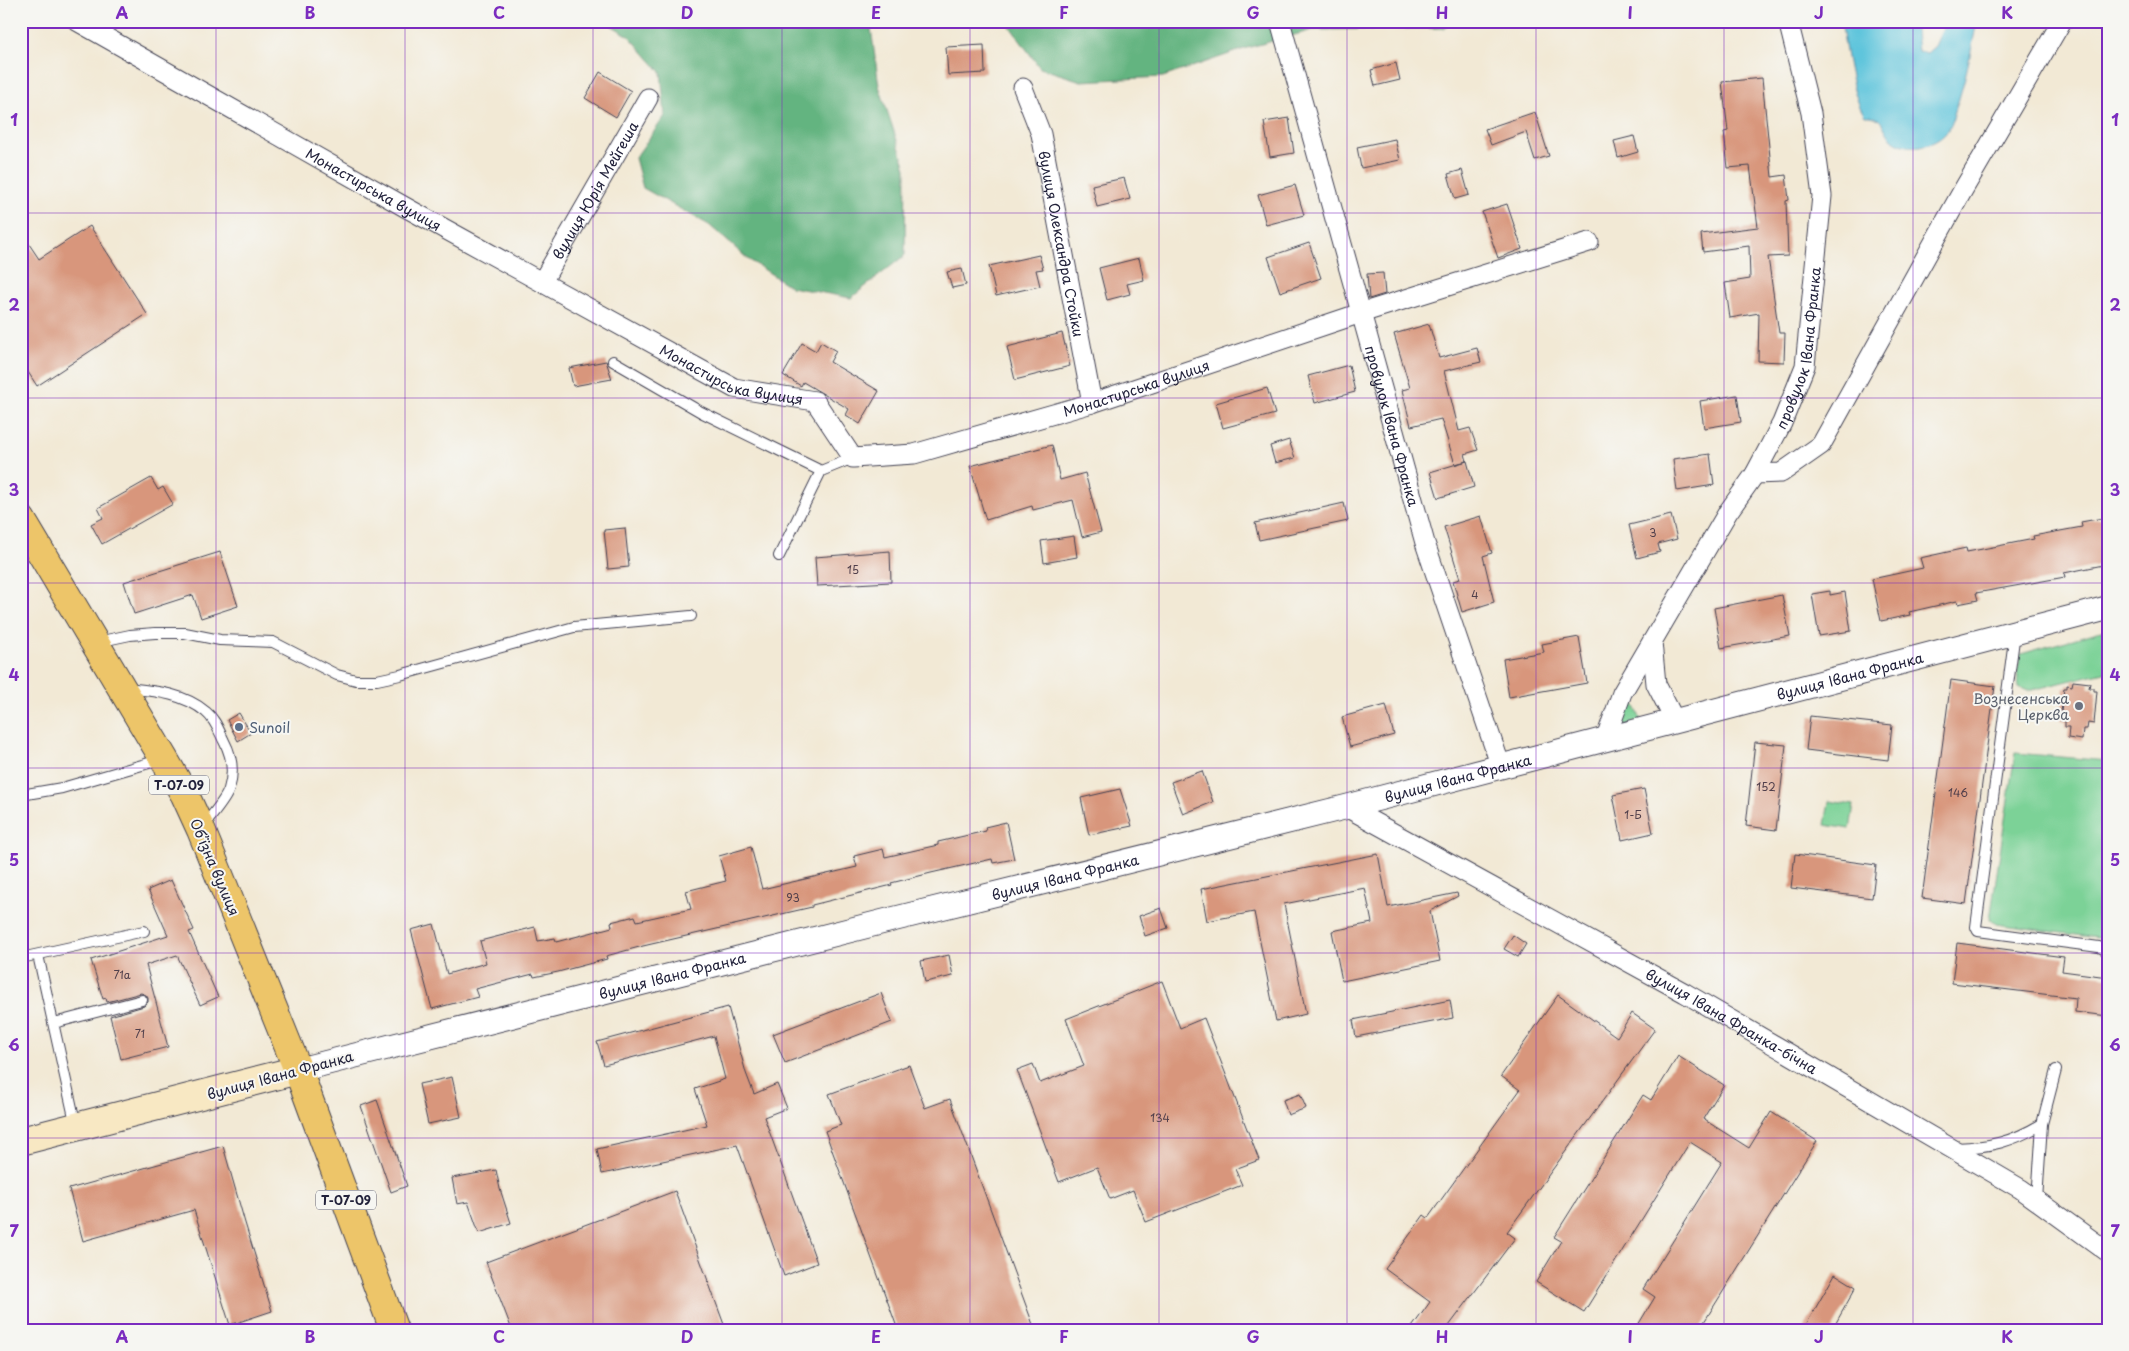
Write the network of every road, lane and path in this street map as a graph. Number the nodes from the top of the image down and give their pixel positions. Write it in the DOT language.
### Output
graph roads {
  1 [pos="77,21"];
  2 [pos="1280,21"];
  3 [pos="1788,21"];
  4 [pos="2062,21"];
  5 [pos="1023,88"];
  6 [pos="648,98"];
  7 [pos="1589,242"];
  8 [pos="542,282"];
  9 [pos="1361,313"];
  10 [pos="613,361"];
  11 [pos="1092,403"];
  12 [pos="853,458"];
  13 [pos="821,471"];
  14 [pos="1754,474"];
  15 [pos="21,519"];
  16 [pos="779,556"];
  17 [pos="2108,608"];
  18 [pos="691,616"];
  19 [pos="2015,632"];
  20 [pos="1652,642"];
  21 [pos="94,643"];
  22 [pos="121,688"];
  23 [pos="1675,721"];
  24 [pos="1604,740"];
  25 [pos="164,759"];
  26 [pos="1501,767"];
  27 [pos="21,795"];
  28 [pos="1346,807"];
  29 [pos="201,830"];
  30 [pos="144,932"];
  31 [pos="2108,951"];
  32 [pos="38,955"];
  33 [pos="21,958"];
  34 [pos="142,1000"];
  35 [pos="54,1024"];
  36 [pos="298,1070"];
  37 [pos="2056,1070"];
  38 [pos="2042,1124"];
  39 [pos="77,1127"];
  40 [pos="21,1141"];
  41 [pos="1952,1148"];
  42 [pos="2037,1200"];
  43 [pos="2108,1252"];
  44 [pos="394,1330"];
  1 -- 8 [label="street, Монастирська вулиця"];
  2 -- 9 [label="street, провулок Івана Франка"];
  3 -- 14 [label="street, провулок Івана Франка"];
  4 -- 14 [label="street"];
  5 -- 11 [label="street, вулиця Олександра Стойки"];
  6 -- 8 [label="street, вулиця Юрія Мейгеша"];
  7 -- 9 [label="street, Монастирська вулиця"];
  8 -- 12 [label="street, Монастирська вулиця"];
  9 -- 11 [label="street, Монастирська вулиця"];
  9 -- 26 [label="street, провулок Івана Франка"];
  10 -- 13 [label="lane"];
  11 -- 12 [label="street, Монастирська вулиця"];
  12 -- 13 [label="lane"];
  13 -- 16 [label="lane"];
  14 -- 20 [label="street, провулок Івана Франка"];
  15 -- 21 [label="main road, Обʼїзна вулиця / Т-07-09"];
  17 -- 19 [label="street, вулиця Івана Франка"];
  18 -- 21 [label="lane"];
  19 -- 23 [label="street, вулиця Івана Франка"];
  19 -- 31 [label="lane"];
  20 -- 23 [label="street"];
  20 -- 24 [label="street, провулок Івана Франка"];
  21 -- 22 [label="main road, Обʼїзна вулиця / Т-07-09"];
  22 -- 25 [label="main road, Обʼїзна вулиця / Т-07-09"];
  22 -- 29 [label="lane"];
  23 -- 24 [label="street, вулиця Івана Франка"];
  24 -- 26 [label="street, вулиця Івана Франка"];
  25 -- 27 [label="lane"];
  25 -- 29 [label="main road, Обʼїзна вулиця / Т-07-09"];
  26 -- 28 [label="street, вулиця Івана Франка"];
  28 -- 36 [label="street, вулиця Івана Франка"];
  28 -- 41 [label="street, вулиця Івана Франка-бічна"];
  29 -- 36 [label="main road, Обʼїзна вулиця / Т-07-09"];
  30 -- 32 [label="lane"];
  32 -- 33 [label="lane"];
  32 -- 35 [label="lane"];
  34 -- 35 [label="lane"];
  35 -- 39 [label="lane"];
  36 -- 39 [label="main road, вулиця Івана Франка"];
  36 -- 44 [label="main road, Т-07-09"];
  37 -- 38 [label="lane"];
  38 -- 41 [label="lane"];
  38 -- 42 [label="lane"];
  39 -- 40 [label="main road, вулиця Івана Франка"];
  41 -- 42 [label="street, вулиця Івана Франка-бічна"];
  42 -- 43 [label="street, вулиця Івана Франка-бічна"];
}
